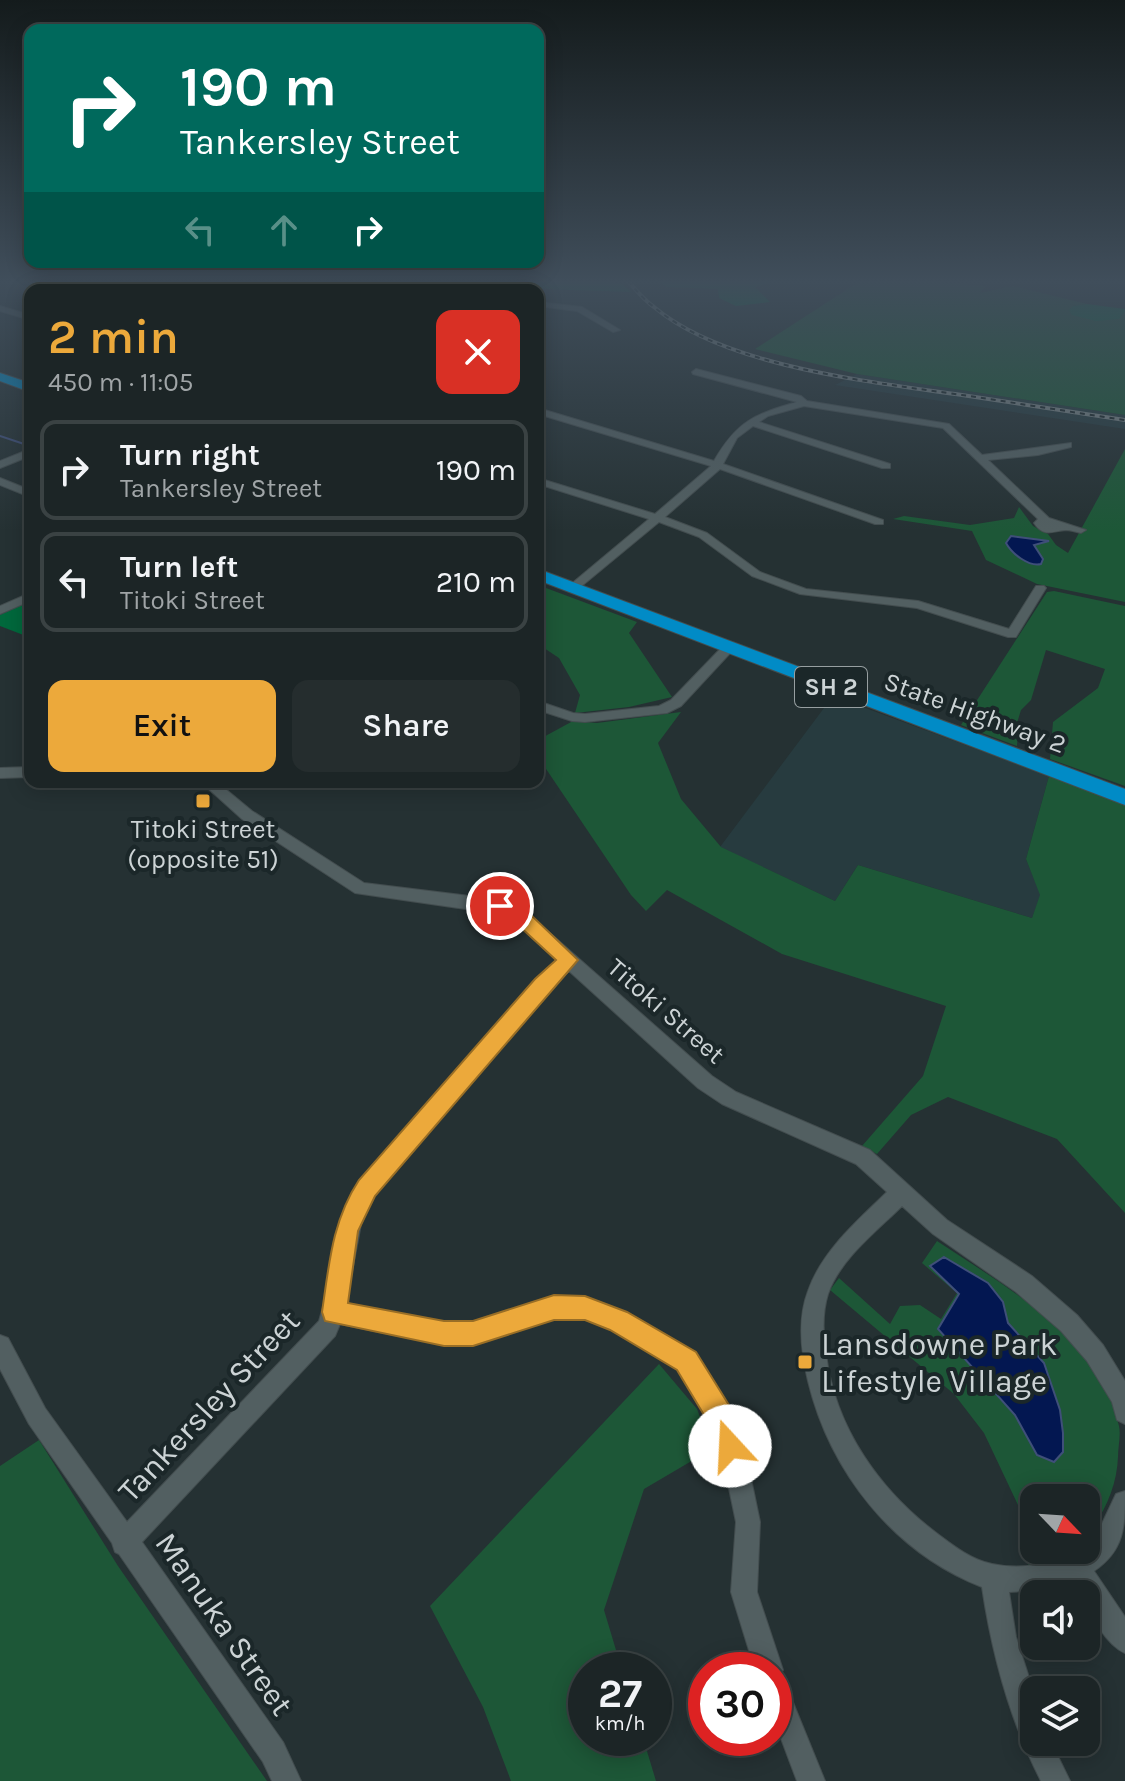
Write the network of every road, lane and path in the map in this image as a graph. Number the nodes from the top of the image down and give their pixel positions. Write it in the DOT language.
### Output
graph roads {
  1 [pos="696,372"];
  2 [pos="0,377"];
  3 [pos="24,386"];
  4 [pos="804,403"];
  5 [pos="544,413"];
  6 [pos="752,423"];
  7 [pos="1068,445"];
  8 [pos="24,455"];
  9 [pos="980,458"];
  10 [pos="0,465"];
  11 [pos="717,466"];
  12 [pos="886,466"];
  13 [pos="0,481"];
  14 [pos="544,483"];
  15 [pos="24,491"];
  16 [pos="658,518"];
  17 [pos="879,522"];
  18 [pos="1081,530"];
  19 [pos="544,576"];
  20 [pos="574,587"];
  21 [pos="1040,588"];
  22 [pos="24,600"];
  23 [pos="1,610"];
  24 [pos="728,648"];
  25 [pos="544,707"];
  26 [pos="24,772"];
  27 [pos="0,773"];
  28 [pos="215,788"];
  29 [pos="1125,797"];
  30 [pos="569,960"];
  31 [pos="901,1192"];
  32 [pos="334,1312"];
  33 [pos="0,1346"];
  34 [pos="1125,1412"];
  35 [pos="1125,1503"];
  36 [pos="124,1543"];
  37 [pos="1076,1567"];
  38 [pos="994,1578"];
  39 [pos="1125,1640"];
  40 [pos="763,1652"];
  41 [pos="1020,1691"];
  42 [pos="792,1731"];
  43 [pos="1044,1756"];
  44 [pos="287,1781"];
  45 [pos="811,1781"];
  46 [pos="1056,1781"];
  1 -- 4 [label="street"];
  2 -- 3 [label="highway"];
  4 -- 6 [label="street"];
  4 -- 9 [label="street"];
  5 -- 11 [label="street"];
  6 -- 11 [label="street"];
  6 -- 12 [label="street"];
  7 -- 9 [label="street"];
  8 -- 10 [label="street"];
  9 -- 18 [label="street"];
  11 -- 16 [label="street"];
  11 -- 17 [label="street"];
  13 -- 15 [label="street"];
  14 -- 16 [label="street"];
  16 -- 20 [label="street"];
  16 -- 21 [label="street"];
  19 -- 20 [label="highway, State Highway 2 / SH 2"];
  20 -- 24 [label="highway, State Highway 2 / SH 2"];
  22 -- 23 [label="street"];
  24 -- 25 [label="street"];
  24 -- 29 [label="highway, State Highway 2 / SH 2"];
  26 -- 27 [label="street"];
  28 -- 30 [label="street, Titoki Street"];
  30 -- 31 [label="street, Titoki Street"];
  30 -- 32 [label="street, Tankersley Street"];
  31 -- 34 [label="street, Titoki Street"];
  31 -- 38 [label="street"];
  32 -- 36 [label="street, Tankersley Street"];
  32 -- 40 [label="street"];
  33 -- 36 [label="street, Manuka Street"];
  35 -- 37 [label="street"];
  36 -- 44 [label="street, Manuka Street"];
  37 -- 38 [label="street"];
  37 -- 39 [label="street"];
  38 -- 41 [label="street"];
  42 -- 45 [label="street"];
  43 -- 46 [label="street"];
}
